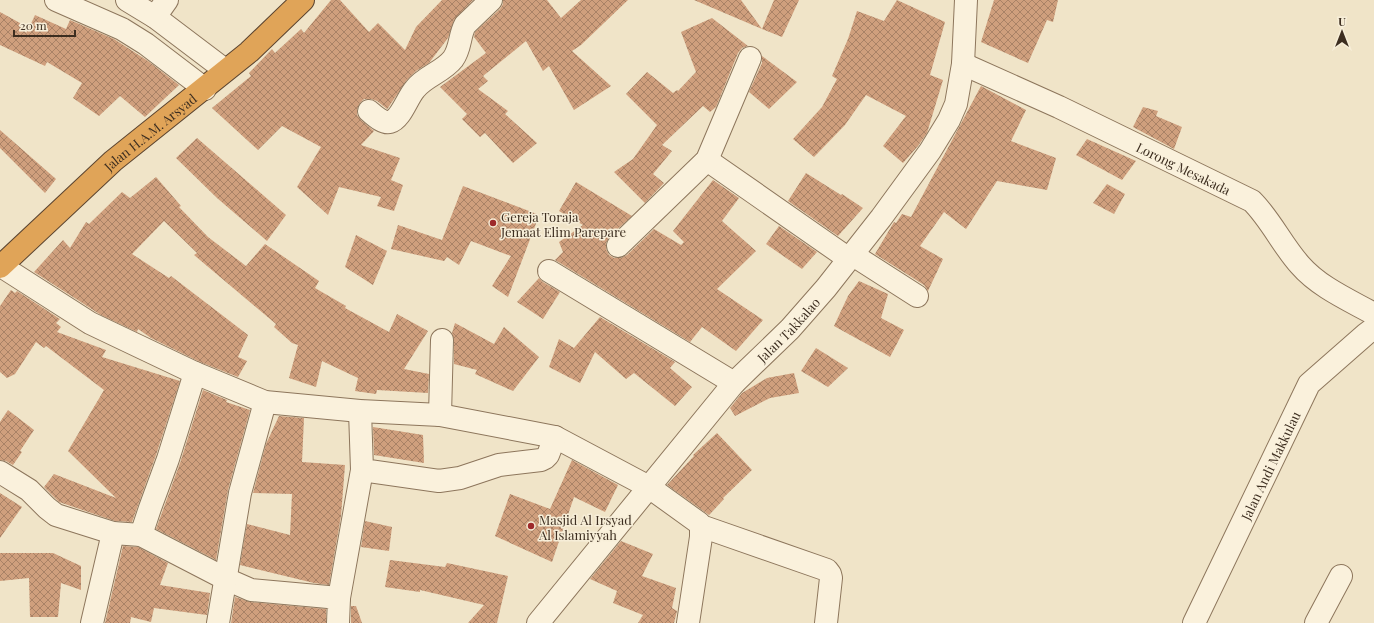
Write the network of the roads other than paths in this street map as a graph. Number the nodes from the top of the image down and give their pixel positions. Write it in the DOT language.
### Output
graph roads {
  1 [pos="56,0"];
  2 [pos="127,0"];
  3 [pos="303,0"];
  4 [pos="491,0"];
  5 [pos="966,0"];
  6 [pos="161,9"];
  7 [pos="750,58"];
  8 [pos="963,64"];
  9 [pos="225,70"];
  10 [pos="204,89"];
  11 [pos="369,111"];
  12 [pos="707,160"];
  13 [pos="618,246"];
  14 [pos="851,257"];
  15 [pos="0,267"];
  16 [pos="549,272"];
  17 [pos="917,296"];
  18 [pos="1374,314"];
  19 [pos="1374,328"];
  20 [pos="442,340"];
  21 [pos="195,373"];
  22 [pos="734,383"];
  23 [pos="265,402"];
  24 [pos="360,412"];
  25 [pos="440,415"];
  26 [pos="555,437"];
  27 [pos="362,470"];
  28 [pos="0,472"];
  29 [pos="649,486"];
  30 [pos="701,526"];
  31 [pos="113,533"];
  32 [pos="141,535"];
  33 [pos="1341,576"];
  34 [pos="226,579"];
  35 [pos="339,598"];
  36 [pos="92,623"];
  37 [pos="218,623"];
  38 [pos="338,623"];
  39 [pos="538,623"];
  40 [pos="688,623"];
  41 [pos="826,623"];
  42 [pos="1194,623"];
  43 [pos="1316,623"];
  1 -- 10 [label="street"];
  2 -- 6 [label="street"];
  3 -- 9 [label="highway, Jalan H.A.M. Arsyad"];
  4 -- 11 [label="street"];
  5 -- 8 [label="street, Jalan Takkalao"];
  6 -- 9 [label="street"];
  7 -- 12 [label="street"];
  8 -- 14 [label="street, Jalan Takkalao"];
  8 -- 18 [label="street, Lorong Mesakada"];
  9 -- 10 [label="highway, Jalan H.A.M. Arsyad"];
  10 -- 15 [label="highway, Jalan H.A.M. Arsyad"];
  12 -- 13 [label="street"];
  12 -- 14 [label="street"];
  14 -- 17 [label="street"];
  14 -- 22 [label="street, Jalan Takkalao"];
  15 -- 21 [label="street"];
  16 -- 22 [label="street"];
  19 -- 42 [label="street, Jalan Andi Makkulau"];
  20 -- 25 [label="street"];
  21 -- 23 [label="street"];
  21 -- 32 [label="street"];
  22 -- 29 [label="street, Jalan Takkalao"];
  23 -- 24 [label="street"];
  23 -- 34 [label="street"];
  24 -- 25 [label="street"];
  24 -- 27 [label="street"];
  25 -- 26 [label="street"];
  26 -- 27 [label="street"];
  26 -- 29 [label="street"];
  27 -- 35 [label="street"];
  28 -- 31 [label="street"];
  29 -- 30 [label="street"];
  29 -- 39 [label="street, Jalan Takkalao"];
  30 -- 40 [label="street"];
  30 -- 41 [label="street"];
  31 -- 32 [label="street"];
  31 -- 36 [label="street"];
  32 -- 34 [label="street"];
  33 -- 43 [label="street"];
  34 -- 35 [label="street"];
  34 -- 37 [label="street"];
  35 -- 38 [label="street"];
}
